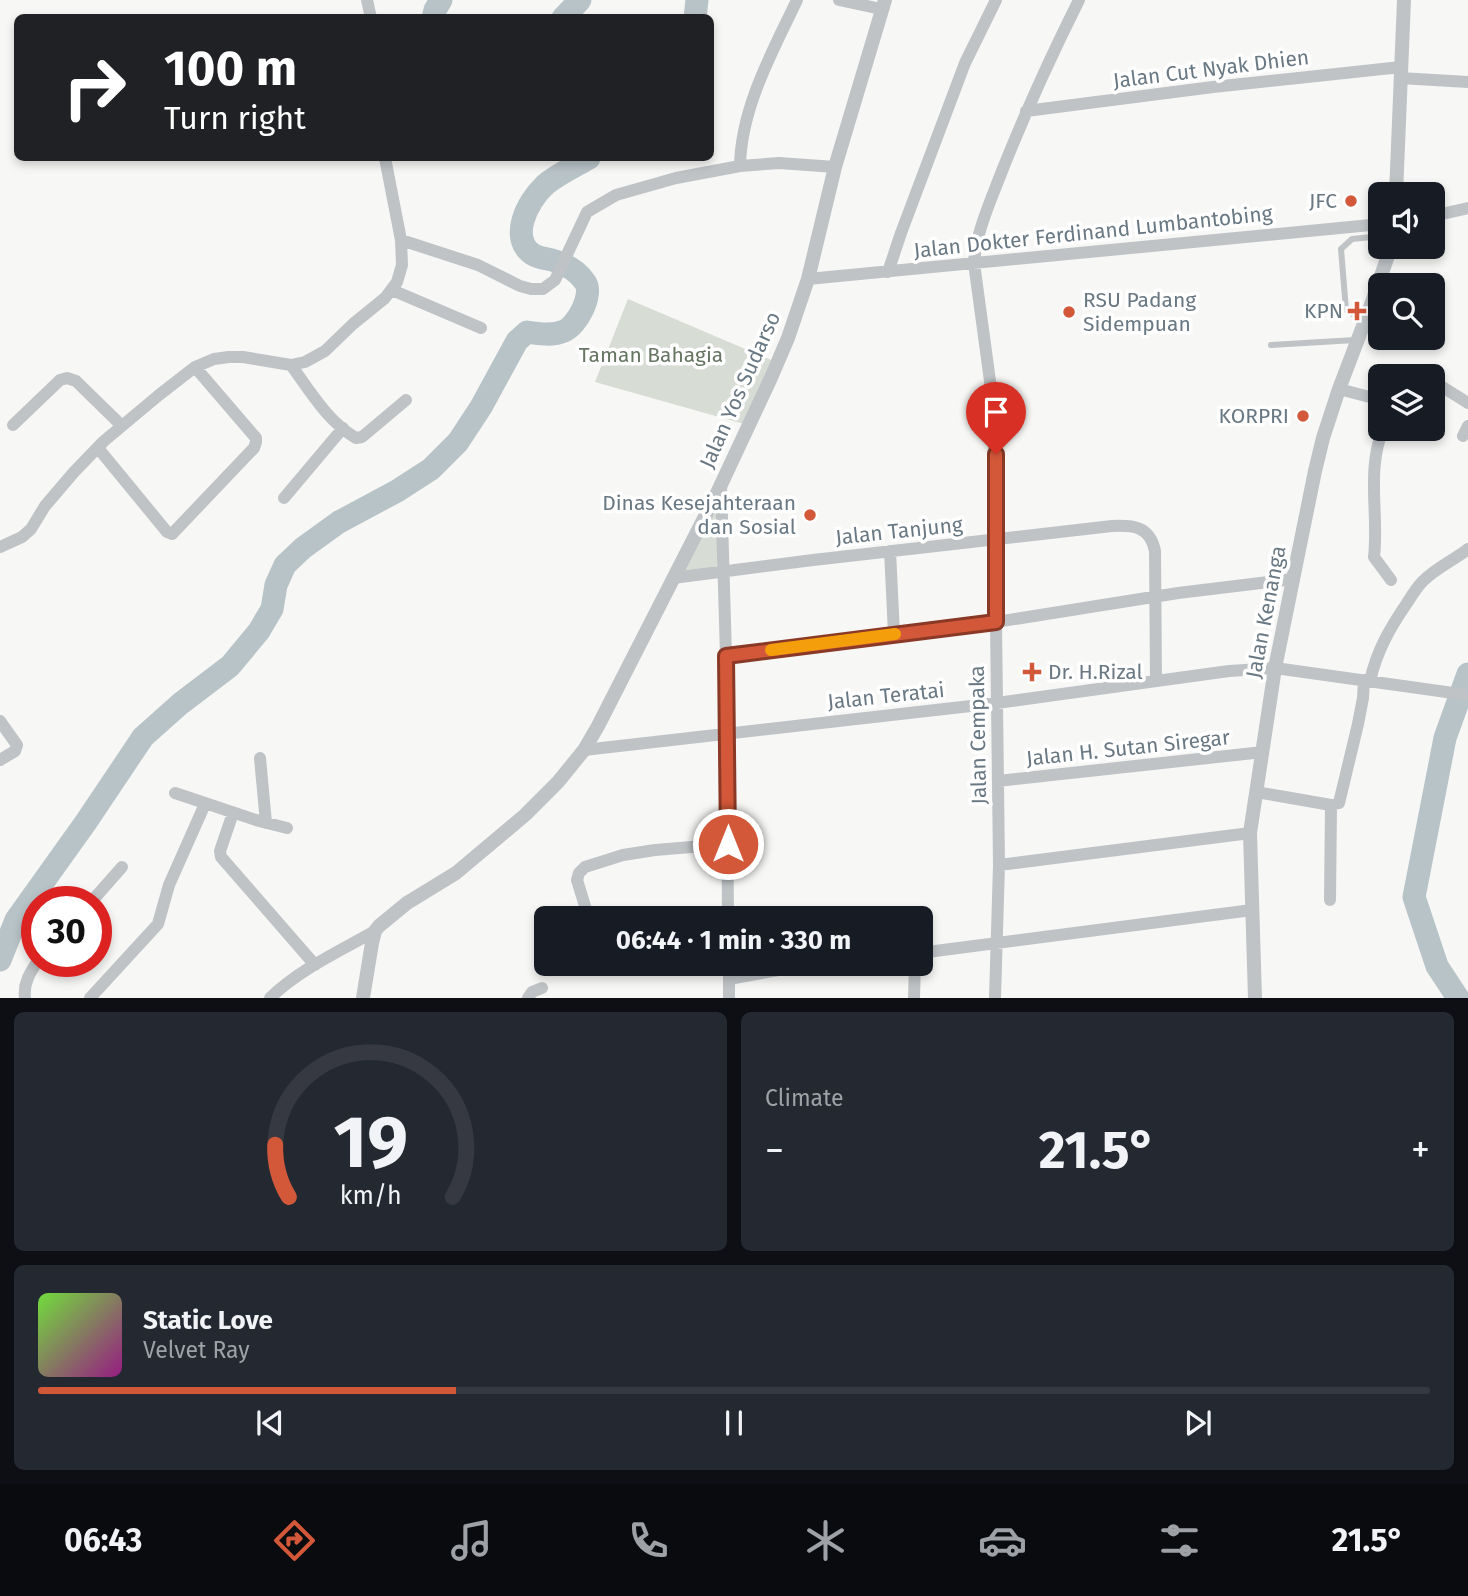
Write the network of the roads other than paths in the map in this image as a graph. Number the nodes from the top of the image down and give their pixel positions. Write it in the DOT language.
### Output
graph roads {
  1 [pos="797,0"];
  2 [pos="839,0"];
  3 [pos="996,0"];
  4 [pos="1079,0"];
  5 [pos="1404,0"];
  6 [pos="883,4"];
  7 [pos="1400,72"];
  8 [pos="1468,82"];
  9 [pos="1026,111"];
  10 [pos="386,161"];
  11 [pos="740,166"];
  12 [pos="835,167"];
  13 [pos="1396,182"];
  14 [pos="1468,208"];
  15 [pos="1445,213"];
  16 [pos="1368,225"];
  17 [pos="1368,237"];
  18 [pos="401,240"];
  19 [pos="1387,259"];
  20 [pos="974,263"];
  21 [pos="888,272"];
  22 [pos="808,279"];
  23 [pos="392,290"];
  24 [pos="1364,321"];
  25 [pos="481,328"];
  26 [pos="1357,340"];
  27 [pos="1271,345"];
  28 [pos="291,365"];
  29 [pos="195,367"];
  30 [pos="1339,389"];
  31 [pos="1445,389"];
  32 [pos="1368,397"];
  33 [pos="406,400"];
  34 [pos="1468,403"];
  35 [pos="13,425"];
  36 [pos="122,426"];
  37 [pos="343,428"];
  38 [pos="1379,441"];
  39 [pos="98,448"];
  40 [pos="721,484"];
  41 [pos="284,498"];
  42 [pos="996,540"];
  43 [pos="0,547"];
  44 [pos="1468,549"];
  45 [pos="890,551"];
  46 [pos="724,572"];
  47 [pos="673,578"];
  48 [pos="1294,579"];
  49 [pos="1391,580"];
  50 [pos="1155,598"];
  51 [pos="996,622"];
  52 [pos="894,634"];
  53 [pos="726,656"];
  54 [pos="1275,668"];
  55 [pos="1156,681"];
  56 [pos="1367,681"];
  57 [pos="1468,695"];
  58 [pos="997,703"];
  59 [pos="0,721"];
  60 [pos="727,733"];
  61 [pos="584,750"];
  62 [pos="1263,752"];
  63 [pos="260,758"];
  64 [pos="0,760"];
  65 [pos="998,782"];
  66 [pos="1256,792"];
  67 [pos="175,793"];
  68 [pos="205,804"];
  69 [pos="1331,804"];
  70 [pos="233,813"];
  71 [pos="265,823"];
  72 [pos="287,828"];
  73 [pos="1250,833"];
  74 [pos="728,844"];
  75 [pos="999,865"];
  76 [pos="122,867"];
  77 [pos="105,886"];
  78 [pos="1330,900"];
  79 [pos="585,906"];
  80 [pos="729,906"];
  81 [pos="1252,910"];
  82 [pos="375,931"];
  83 [pos="997,943"];
  84 [pos="933,951"];
  85 [pos="315,965"];
  86 [pos="746,976"];
  87 [pos="915,976"];
  88 [pos="28,977"];
  89 [pos="729,979"];
  90 [pos="542,988"];
  91 [pos="25,998"];
  92 [pos="90,998"];
  93 [pos="270,998"];
  94 [pos="363,998"];
  95 [pos="528,998"];
  96 [pos="729,998"];
  97 [pos="914,998"];
  98 [pos="995,998"];
  99 [pos="1255,998"];
  1 -- 11 [label="street"];
  2 -- 6 [label="street"];
  3 -- 21 [label="street"];
  4 -- 9 [label="street, Jalan Cempaka"];
  5 -- 7 [label="street"];
  6 -- 12 [label="street, Jalan Yos Sudarso"];
  7 -- 8 [label="street, Jalan Cut Nyak Dhien"];
  7 -- 9 [label="street, Jalan Cut Nyak Dhien"];
  7 -- 13 [label="street"];
  9 -- 20 [label="street, Jalan Cempaka"];
  10 -- 18 [label="street"];
  11 -- 12 [label="street"];
  11 -- 18 [label="street"];
  12 -- 22 [label="street, Jalan Yos Sudarso"];
  14 -- 15 [label="street"];
  16 -- 20 [label="street, Jalan Dokter Ferdinand Lumbantobing"];
  17 -- 24 [label="lane"];
  18 -- 23 [label="street"];
  19 -- 24 [label="street, Jalan Kenanga"];
  20 -- 21 [label="street, Jalan Dokter Ferdinand Lumbantobing"];
  20 -- 42 [label="street, Jalan Cempaka"];
  21 -- 22 [label="street, Jalan Dokter Ferdinand Lumbantobing"];
  22 -- 40 [label="street, Jalan Yos Sudarso"];
  23 -- 25 [label="street"];
  23 -- 28 [label="street"];
  24 -- 26 [label="street, Jalan Kenanga"];
  26 -- 27 [label="lane"];
  26 -- 30 [label="street, Jalan Kenanga"];
  28 -- 29 [label="street"];
  28 -- 37 [label="street"];
  29 -- 36 [label="street"];
  29 -- 39 [label="street"];
  30 -- 32 [label="street"];
  30 -- 48 [label="street, Jalan Kenanga"];
  31 -- 34 [label="street"];
  33 -- 37 [label="street"];
  35 -- 36 [label="street"];
  36 -- 39 [label="street"];
  37 -- 41 [label="street"];
  38 -- 49 [label="street"];
  39 -- 43 [label="street"];
  40 -- 46 [label="street"];
  40 -- 47 [label="street, Jalan Yos Sudarso"];
  42 -- 45 [label="street, Jalan Tanjung"];
  42 -- 50 [label="street, Jalan Tanjung"];
  42 -- 51 [label="street, Jalan Cempaka"];
  44 -- 56 [label="street"];
  45 -- 46 [label="street, Jalan Tanjung"];
  45 -- 52 [label="street"];
  46 -- 47 [label="street, Jalan Tanjung"];
  46 -- 53 [label="street"];
  47 -- 61 [label="street, Jalan Yos Sudarso"];
  48 -- 50 [label="street"];
  48 -- 54 [label="street, Jalan Kenanga"];
  50 -- 51 [label="street"];
  50 -- 55 [label="street, Jalan Tanjung"];
  51 -- 52 [label="street"];
  51 -- 58 [label="street, Jalan Cempaka"];
  52 -- 53 [label="street"];
  53 -- 60 [label="street"];
  54 -- 55 [label="street, Jalan Teratai"];
  54 -- 56 [label="street, Jalan Teratai"];
  54 -- 62 [label="street, Jalan Kenanga"];
  55 -- 58 [label="street, Jalan Teratai"];
  56 -- 57 [label="street, Jalan Teratai"];
  56 -- 69 [label="street"];
  58 -- 60 [label="street, Jalan Teratai"];
  58 -- 65 [label="street, Jalan Cempaka"];
  59 -- 64 [label="street"];
  60 -- 61 [label="street, Jalan Teratai"];
  60 -- 74 [label="street"];
  61 -- 82 [label="street, Jalan Yos Sudarso"];
  62 -- 65 [label="street, Jalan H. Sutan Siregar"];
  62 -- 66 [label="street, Jalan Kenanga"];
  63 -- 71 [label="street"];
  65 -- 75 [label="street, Jalan Cempaka"];
  66 -- 69 [label="street"];
  66 -- 73 [label="street, Jalan Kenanga"];
  67 -- 68 [label="street"];
  68 -- 70 [label="street"];
  68 -- 92 [label="street"];
  69 -- 78 [label="street"];
  70 -- 71 [label="street"];
  70 -- 85 [label="street"];
  71 -- 72 [label="street"];
  73 -- 75 [label="street"];
  73 -- 81 [label="street, Jalan Kenanga"];
  74 -- 79 [label="street"];
  74 -- 80 [label="street"];
  75 -- 83 [label="street, Jalan Cempaka"];
  76 -- 77 [label="street"];
  81 -- 83 [label="street"];
  81 -- 99 [label="street, Jalan Kenanga"];
  82 -- 85 [label="street"];
  82 -- 94 [label="street"];
  83 -- 84 [label="street"];
  83 -- 98 [label="street, Jalan Cempaka"];
  85 -- 93 [label="street"];
  86 -- 89 [label="street"];
  87 -- 97 [label="street"];
  88 -- 91 [label="street"];
  89 -- 96 [label="street"];
  90 -- 95 [label="street"];
}
